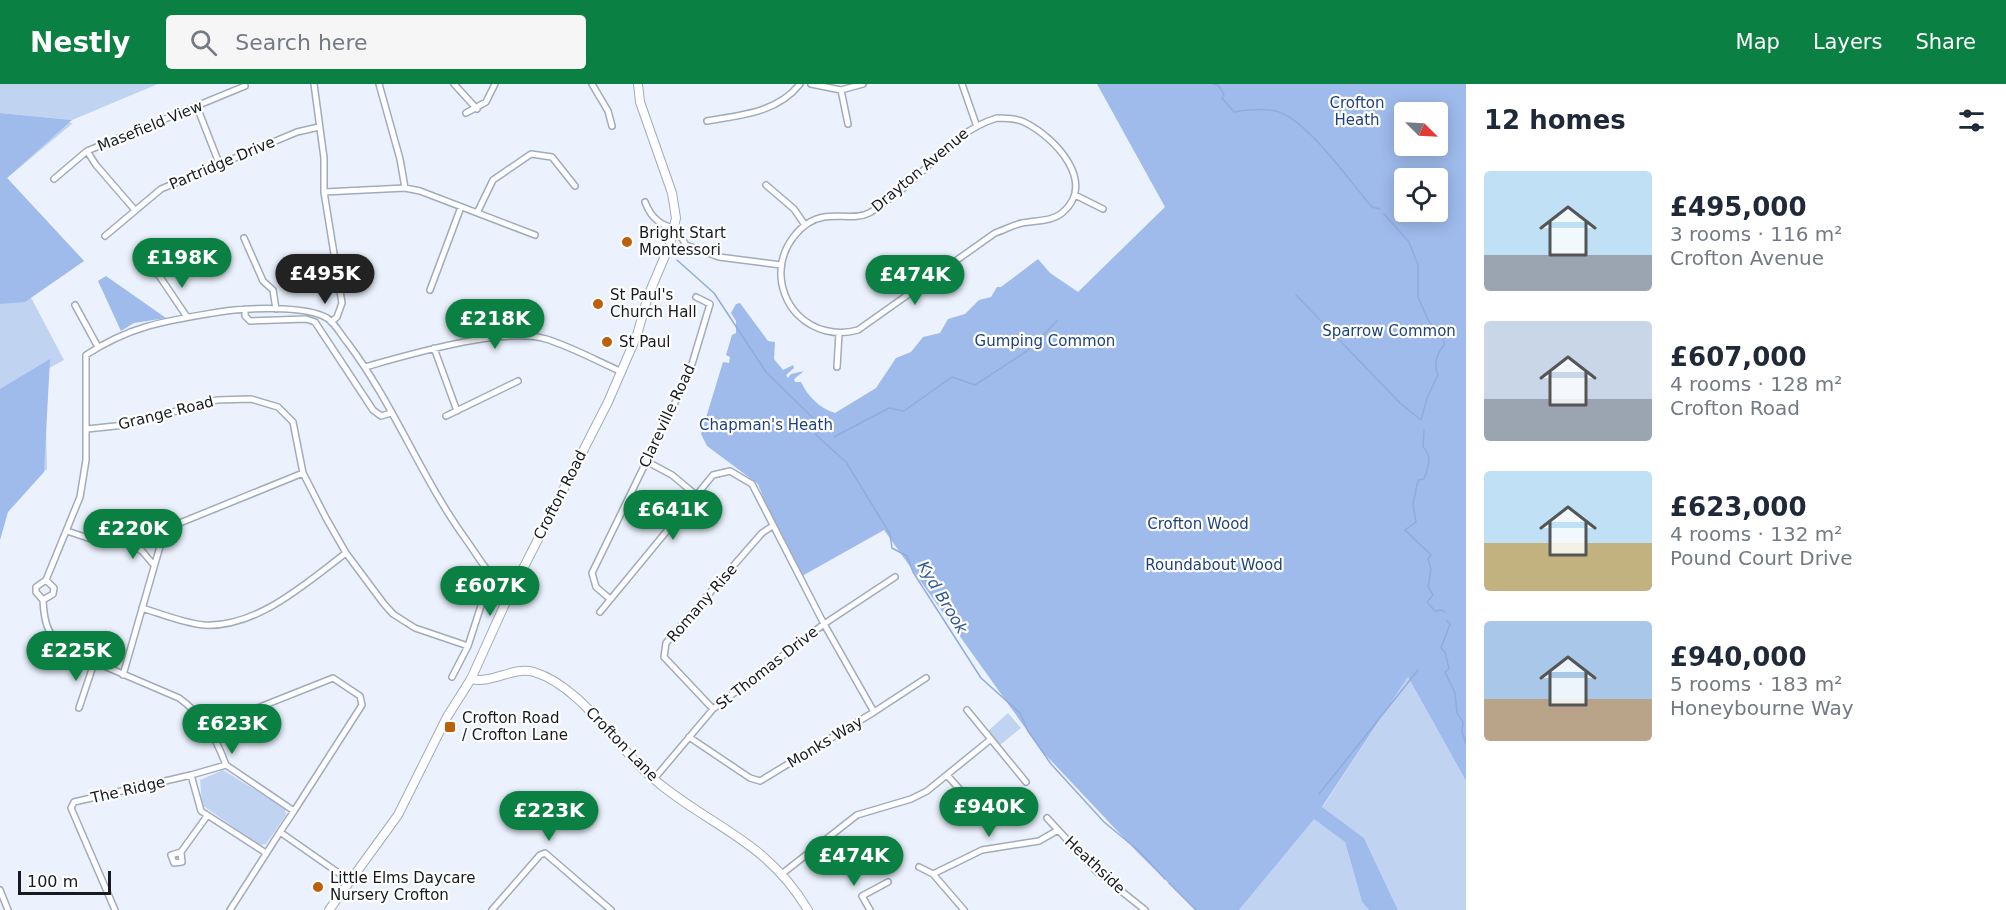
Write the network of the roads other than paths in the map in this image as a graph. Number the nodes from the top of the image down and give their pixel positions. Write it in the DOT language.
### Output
graph roads {
  1 [pos="314,84"];
  2 [pos="379,84"];
  3 [pos="454,84"];
  4 [pos="495,84"];
  5 [pos="592,84"];
  6 [pos="638,84"];
  7 [pos="800,84"];
  8 [pos="812,84"];
  9 [pos="863,84"];
  10 [pos="962,84"];
  11 [pos="245,86"];
  12 [pos="840,90"];
  13 [pos="196,107"];
  14 [pos="477,109"];
  15 [pos="466,113"];
  16 [pos="707,121"];
  17 [pos="848,124"];
  18 [pos="976,124"];
  19 [pos="612,126"];
  20 [pos="319,127"];
  21 [pos="87,152"];
  22 [pos="219,163"];
  23 [pos="54,179"];
  24 [pos="766,185"];
  25 [pos="575,186"];
  26 [pos="405,188"];
  27 [pos="324,192"];
  28 [pos="1075,195"];
  29 [pos="645,202"];
  30 [pos="461,207"];
  31 [pos="134,209"];
  32 [pos="1102,209"];
  33 [pos="478,211"];
  34 [pos="805,225"];
  35 [pos="674,229"];
  36 [pos="535,235"];
  37 [pos="105,236"];
  38 [pos="244,238"];
  39 [pos="686,245"];
  40 [pos="665,254"];
  41 [pos="170,261"];
  42 [pos="781,265"];
  43 [pos="148,272"];
  44 [pos="158,274"];
  45 [pos="430,290"];
  46 [pos="696,297"];
  47 [pos="75,305"];
  48 [pos="245,309"];
  49 [pos="276,309"];
  50 [pos="187,317"];
  51 [pos="331,322"];
  52 [pos="839,333"];
  53 [pos="98,347"];
  54 [pos="434,348"];
  55 [pos="365,367"];
  56 [pos="837,367"];
  57 [pos="622,372"];
  58 [pos="518,381"];
  59 [pos="457,411"];
  60 [pos="391,413"];
  61 [pos="446,416"];
  62 [pos="87,429"];
  63 [pos="645,461"];
  64 [pos="303,473"];
  65 [pos="696,495"];
  66 [pos="771,527"];
  67 [pos="165,529"];
  68 [pos="67,531"];
  69 [pos="125,541"];
  70 [pos="346,553"];
  71 [pos="153,564"];
  72 [pos="493,576"];
  73 [pos="895,577"];
  74 [pos="46,580"];
  75 [pos="512,591"];
  76 [pos="610,599"];
  77 [pos="43,600"];
  78 [pos="142,608"];
  79 [pos="600,612"];
  80 [pos="824,624"];
  81 [pos="468,646"];
  82 [pos="94,663"];
  83 [pos="123,675"];
  84 [pos="452,677"];
  85 [pos="926,678"];
  86 [pos="471,679"];
  87 [pos="80,708"];
  88 [pos="713,709"];
  89 [pos="967,710"];
  90 [pos="874,712"];
  91 [pos="210,729"];
  92 [pos="689,737"];
  93 [pos="991,739"];
  94 [pos="226,765"];
  95 [pos="191,775"];
  96 [pos="947,775"];
  97 [pos="654,779"];
  98 [pos="1026,782"];
  99 [pos="976,808"];
  100 [pos="294,811"];
  101 [pos="207,816"];
  102 [pos="1047,818"];
  103 [pos="1058,830"];
  104 [pos="280,832"];
  105 [pos="181,852"];
  106 [pos="266,854"];
  107 [pos="920,867"];
  108 [pos="783,873"];
  109 [pos="933,874"];
  110 [pos="350,881"];
  111 [pos="888,882"];
  112 [pos="0,890"];
  113 [pos="1141,909"];
  114 [pos="8,910"];
  115 [pos="115,910"];
  116 [pos="230,910"];
  117 [pos="329,910"];
  118 [pos="492,910"];
  119 [pos="611,910"];
  120 [pos="808,910"];
  121 [pos="870,910"];
  122 [pos="964,910"];
  1 -- 20 [label="street"];
  2 -- 26 [label="street"];
  3 -- 14 [label="street"];
  4 -- 14 [label="street"];
  5 -- 19 [label="street"];
  6 -- 35 [label="main road, Crofton Road"];
  7 -- 16 [label="street"];
  8 -- 12 [label="street"];
  9 -- 12 [label="street"];
  10 -- 18 [label="street"];
  11 -- 13 [label="street, Masefield View"];
  12 -- 17 [label="street"];
  13 -- 21 [label="street, Masefield View"];
  13 -- 22 [label="street"];
  14 -- 15 [label="street"];
  18 -- 28 [label="street, Drayton Avenue"];
  18 -- 34 [label="street, Drayton Avenue"];
  20 -- 22 [label="street, Partridge Drive"];
  20 -- 27 [label="street"];
  21 -- 23 [label="street, Masefield View"];
  21 -- 31 [label="street"];
  22 -- 31 [label="street, Partridge Drive"];
  24 -- 34 [label="street"];
  25 -- 33 [label="street"];
  26 -- 27 [label="street"];
  26 -- 30 [label="street"];
  27 -- 51 [label="street"];
  28 -- 32 [label="street"];
  28 -- 52 [label="street"];
  29 -- 35 [label="street"];
  30 -- 33 [label="street"];
  30 -- 45 [label="street"];
  31 -- 37 [label="street, Partridge Drive"];
  33 -- 36 [label="street"];
  34 -- 42 [label="street"];
  35 -- 39 [label="street"];
  35 -- 40 [label="main road, Crofton Road"];
  38 -- 49 [label="street"];
  39 -- 40 [label="street"];
  39 -- 42 [label="street"];
  40 -- 57 [label="main road, Crofton Road"];
  41 -- 44 [label="street"];
  42 -- 52 [label="street"];
  43 -- 44 [label="street"];
  44 -- 50 [label="street"];
  46 -- 63 [label="street, Clareville Road"];
  47 -- 53 [label="street"];
  48 -- 49 [label="street"];
  48 -- 50 [label="street"];
  48 -- 60 [label="street"];
  49 -- 51 [label="street"];
  50 -- 53 [label="street"];
  51 -- 55 [label="street"];
  52 -- 56 [label="street"];
  53 -- 62 [label="street"];
  54 -- 55 [label="street"];
  54 -- 57 [label="street"];
  54 -- 59 [label="street"];
  55 -- 60 [label="street"];
  57 -- 75 [label="main road, Crofton Road"];
  58 -- 59 [label="street"];
  59 -- 61 [label="street"];
  60 -- 72 [label="street"];
  62 -- 64 [label="street, Grange Road"];
  62 -- 68 [label="street"];
  63 -- 65 [label="street"];
  63 -- 76 [label="street, Clareville Road"];
  64 -- 67 [label="street"];
  64 -- 70 [label="street, Grange Road"];
  65 -- 66 [label="street"];
  65 -- 76 [label="street"];
  66 -- 80 [label="street"];
  66 -- 88 [label="street, Romany Rise"];
  67 -- 69 [label="street"];
  67 -- 71 [label="street"];
  68 -- 69 [label="street"];
  68 -- 74 [label="street"];
  69 -- 71 [label="street"];
  70 -- 78 [label="street"];
  70 -- 81 [label="street, Grange Road"];
  71 -- 78 [label="street"];
  72 -- 75 [label="street"];
  72 -- 81 [label="street"];
  73 -- 80 [label="street, St Thomas Drive"];
  74 -- 77 [label="street"];
  74 -- 77 [label="street"];
  75 -- 86 [label="main road, Crofton Road"];
  76 -- 79 [label="street"];
  77 -- 82 [label="street"];
  78 -- 83 [label="street"];
  80 -- 88 [label="street, St Thomas Drive"];
  80 -- 90 [label="street, Monks Way"];
  81 -- 84 [label="street"];
  82 -- 83 [label="street"];
  82 -- 87 [label="street"];
  83 -- 91 [label="street"];
  85 -- 90 [label="street"];
  86 -- 97 [label="street, Crofton Lane"];
  86 -- 110 [label="main road, Crofton Road"];
  88 -- 92 [label="street, St Thomas Drive"];
  89 -- 93 [label="street"];
  90 -- 92 [label="street, Monks Way"];
  91 -- 94 [label="street"];
  91 -- 100 [label="street"];
  92 -- 97 [label="street, St Thomas Drive"];
  93 -- 96 [label="street"];
  93 -- 98 [label="street"];
  94 -- 95 [label="street"];
  94 -- 100 [label="street"];
  95 -- 101 [label="street"];
  95 -- 115 [label="street, The Ridge"];
  96 -- 99 [label="street"];
  96 -- 108 [label="street"];
  97 -- 108 [label="street, Crofton Lane"];
  100 -- 104 [label="street"];
  101 -- 105 [label="street"];
  101 -- 106 [label="street"];
  102 -- 103 [label="street, Heathside"];
  103 -- 109 [label="street"];
  103 -- 113 [label="street, Heathside"];
  104 -- 106 [label="street"];
  104 -- 110 [label="street"];
  106 -- 116 [label="street"];
  107 -- 109 [label="street"];
  108 -- 120 [label="street, Crofton Lane"];
  109 -- 122 [label="street"];
  110 -- 117 [label="main road, Crofton Road"];
  111 -- 121 [label="street"];
  112 -- 114 [label="street"];
  118 -- 119 [label="street"];
}
